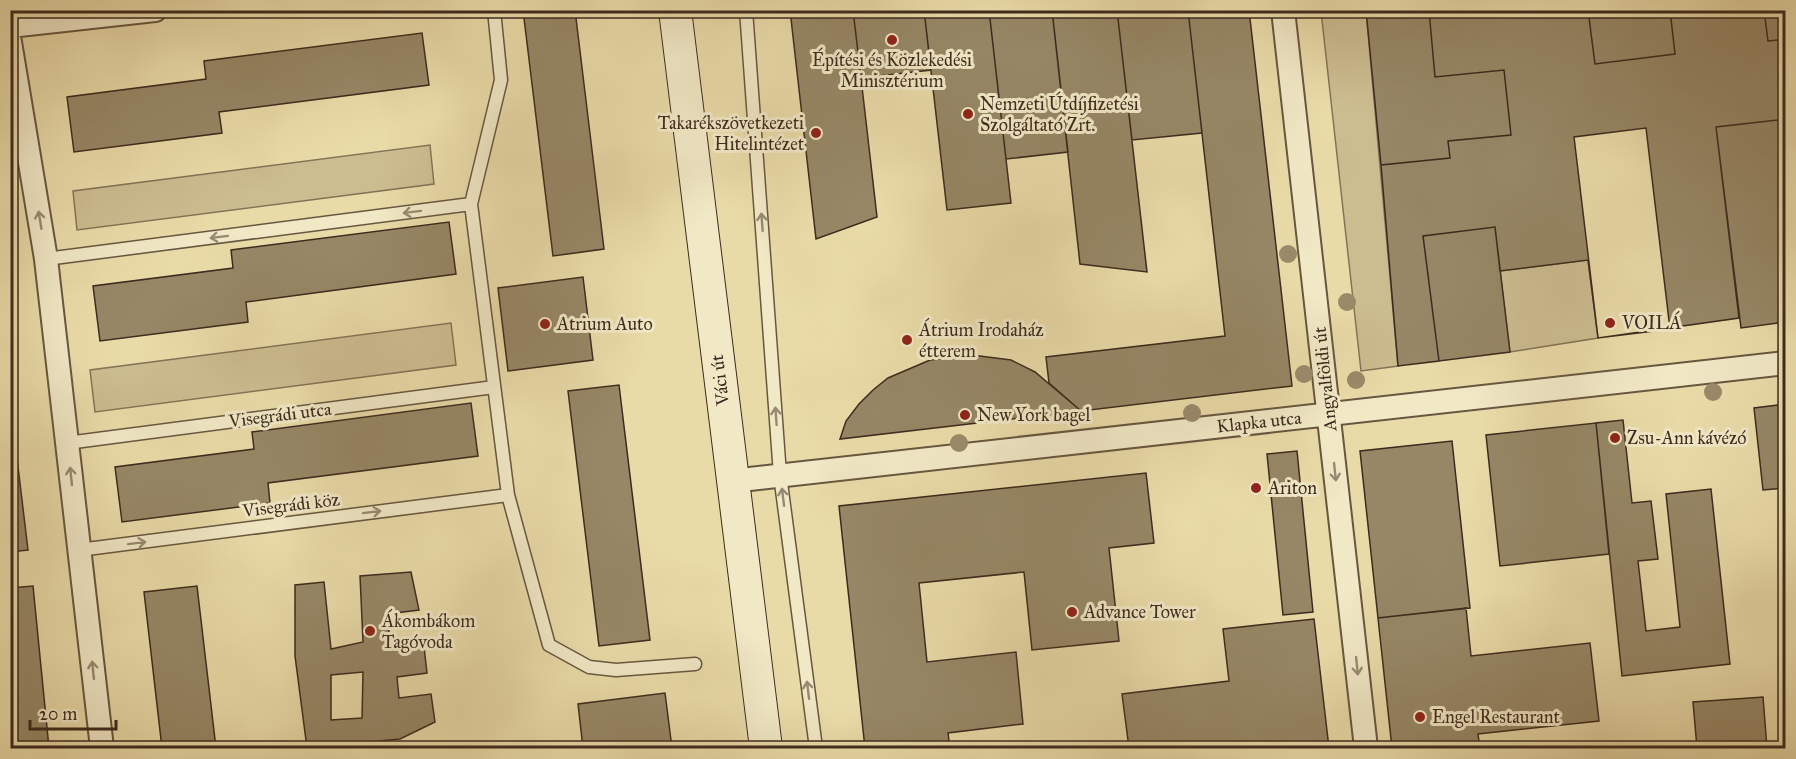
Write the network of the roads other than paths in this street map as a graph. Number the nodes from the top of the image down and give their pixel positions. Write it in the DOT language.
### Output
graph roads {
  1 [pos="155,10"];
  2 [pos="494,10"];
  3 [pos="675,10"];
  4 [pos="746,10"];
  5 [pos="1283,10"];
  6 [pos="10,26"];
  7 [pos="10,42"];
  8 [pos="471,204"];
  9 [pos="46,259"];
  10 [pos="1785,363"];
  11 [pos="494,387"];
  12 [pos="1329,414"];
  13 [pos="67,443"];
  14 [pos="780,475"];
  15 [pos="732,481"];
  16 [pos="508,495"];
  17 [pos="79,550"];
  18 [pos="695,664"];
  19 [pos="102,748"];
  20 [pos="766,748"];
  21 [pos="816,748"];
  22 [pos="1366,748"];
  1 -- 6 [label="street"];
  2 -- 8 [label="lane"];
  3 -- 15 [label="main road, Váci út"];
  14 -- 4 [label="lane, one-way"];
  5 -- 12 [label="street, Angyalföldi út"];
  9 -- 7 [label="street, one-way"];
  8 -- 9 [label="lane, one-way"];
  8 -- 11 [label="lane"];
  9 -- 13 [label="street"];
  10 -- 12 [label="street, Klapka utca"];
  11 -- 13 [label="lane, Visegrádi utca"];
  11 -- 16 [label="lane"];
  12 -- 14 [label="street, Klapka utca"];
  12 -- 22 [label="street, Angyalföldi út, one-way"];
  17 -- 13 [label="street, one-way"];
  14 -- 15 [label="street, Klapka utca"];
  21 -- 14 [label="lane, one-way"];
  15 -- 20 [label="main road, Váci út"];
  17 -- 16 [label="lane, Visegrádi köz, one-way"];
  16 -- 18 [label="lane"];
  19 -- 17 [label="street, one-way"];
}
